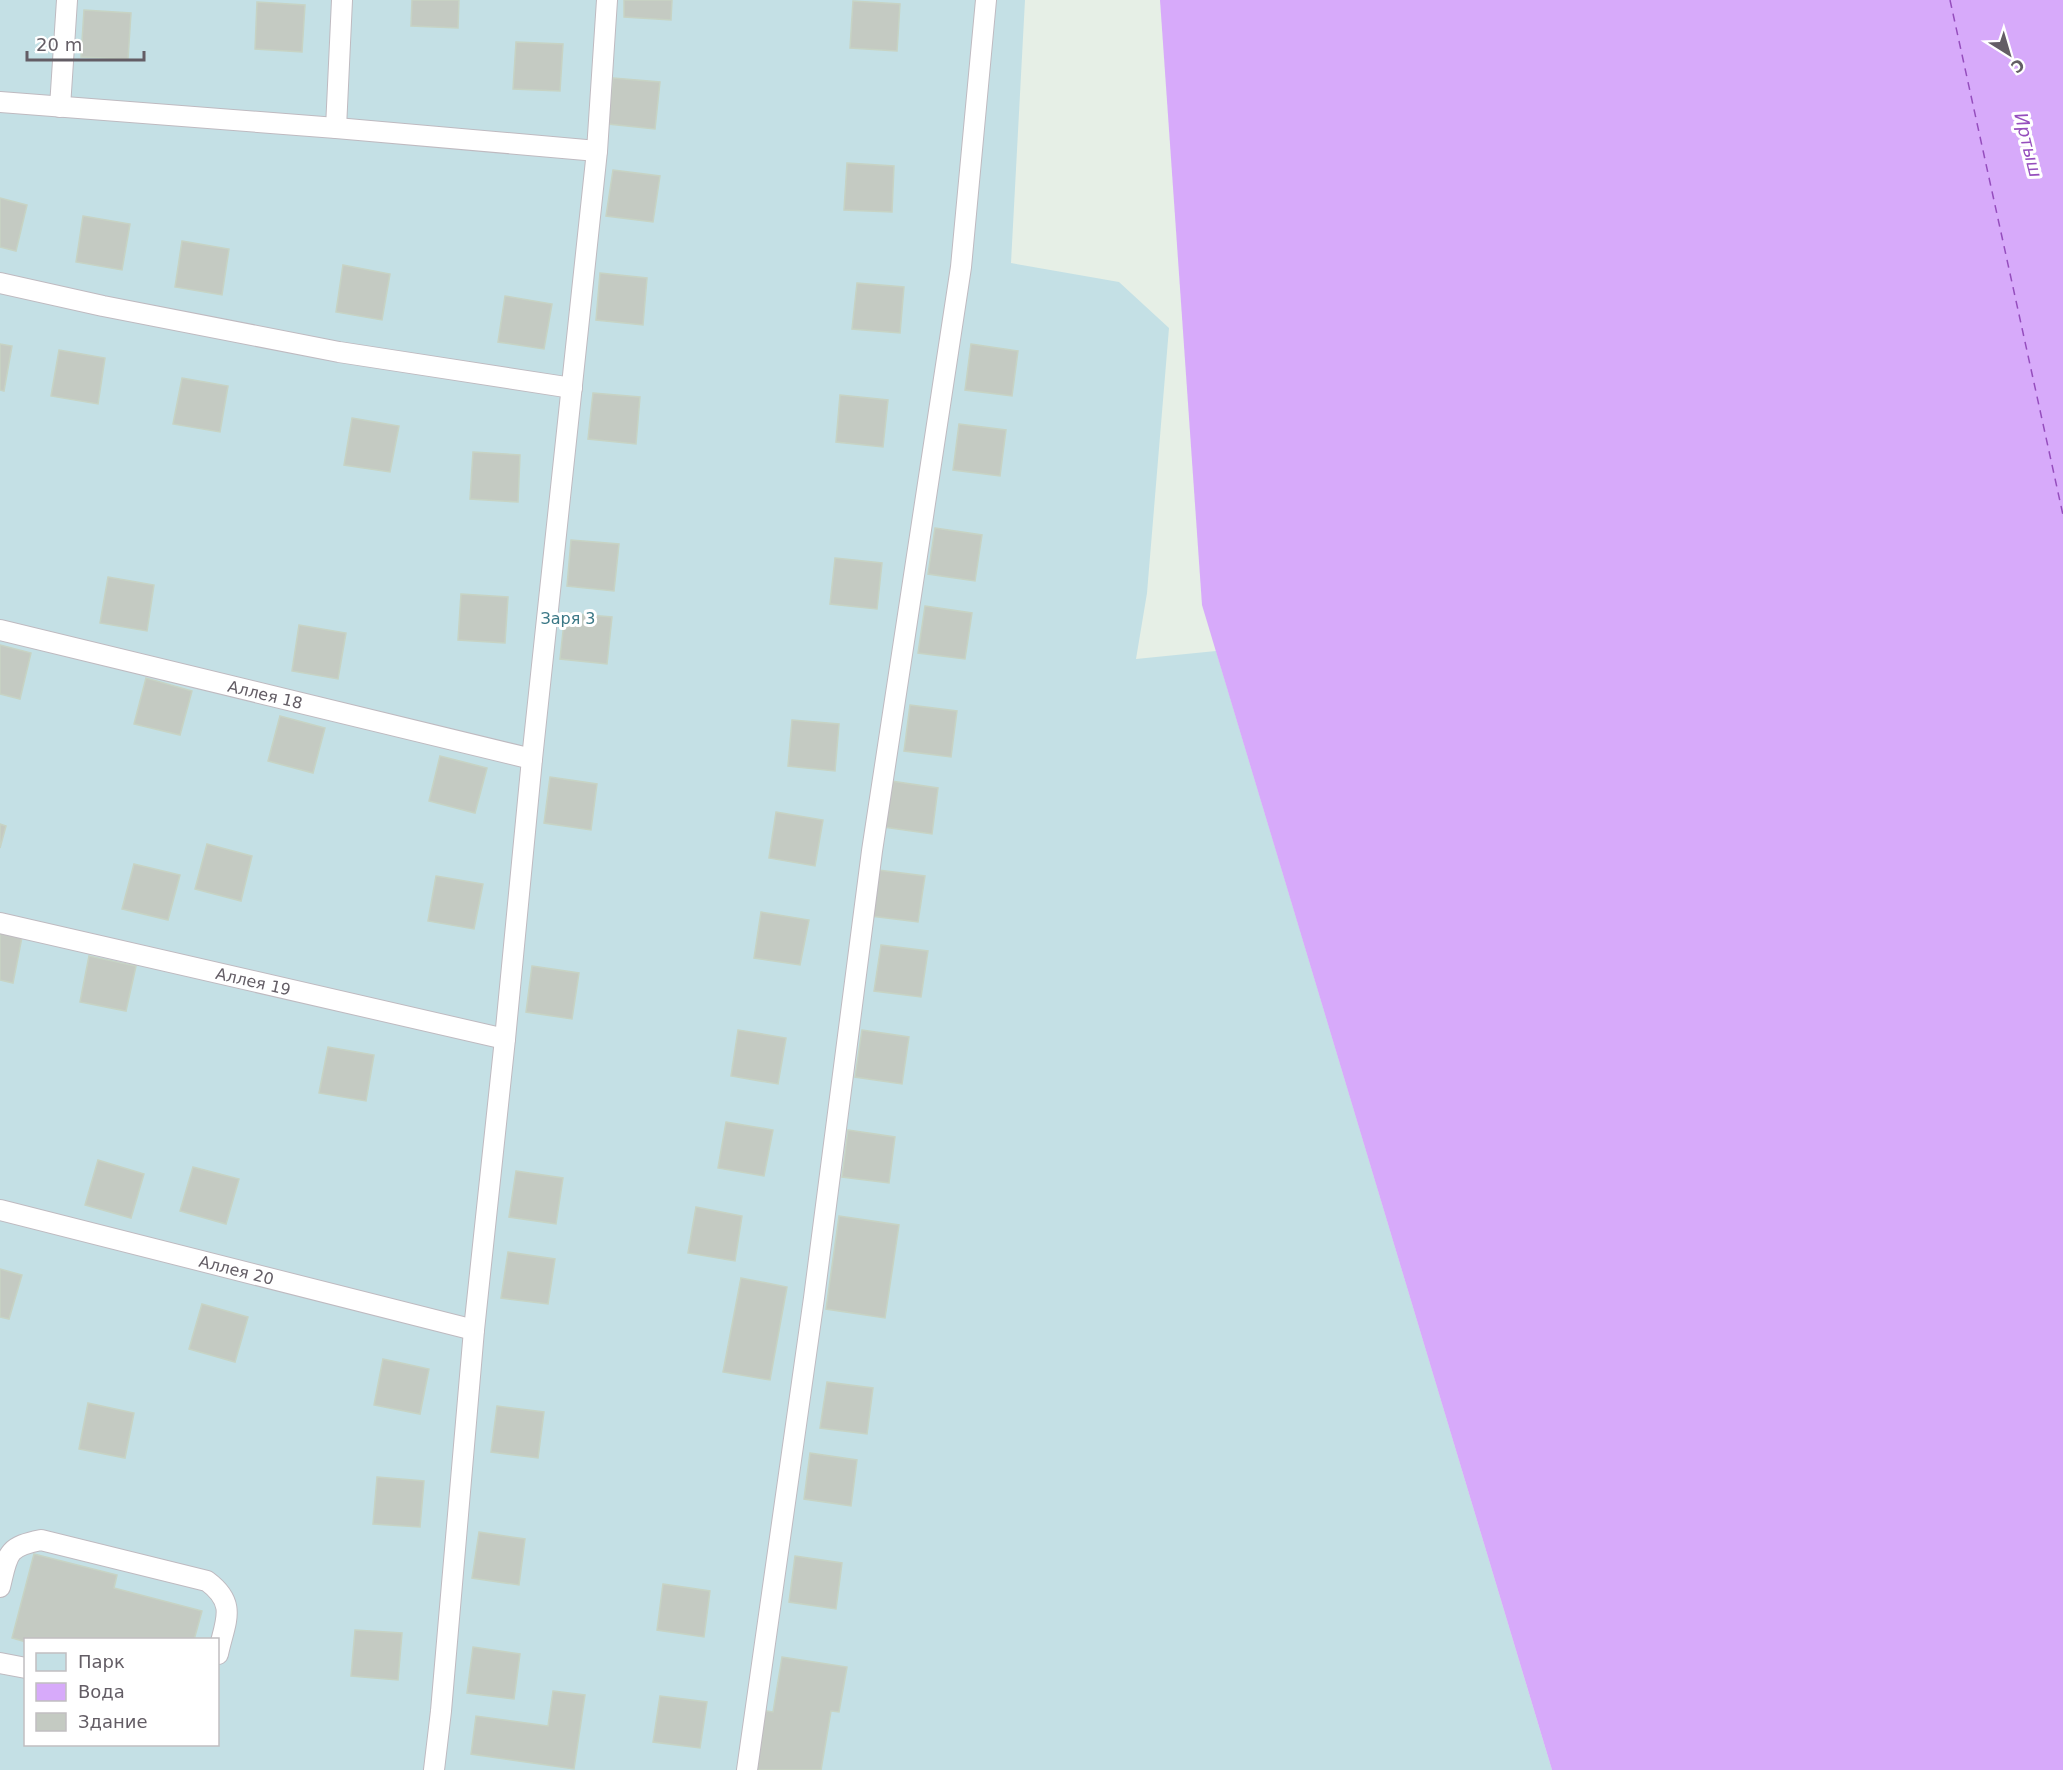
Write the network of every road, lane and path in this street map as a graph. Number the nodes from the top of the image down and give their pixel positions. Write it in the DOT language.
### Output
graph roads {
  1 [pos="67,0"];
  2 [pos="342,0"];
  3 [pos="607,0"];
  4 [pos="986,0"];
  5 [pos="0,102"];
  6 [pos="60,106"];
  7 [pos="336,128"];
  8 [pos="597,151"];
  9 [pos="0,283"];
  10 [pos="572,388"];
  11 [pos="0,630"];
  12 [pos="532,759"];
  13 [pos="0,923"];
  14 [pos="505,1039"];
  15 [pos="0,1210"];
  16 [pos="474,1329"];
  17 [pos="0,1587"];
  18 [pos="219,1649"];
  19 [pos="0,1663"];
  20 [pos="24,1668"];
  21 [pos="434,1770"];
  22 [pos="747,1770"];
  1 -- 6 [label="lane"];
  2 -- 7 [label="lane"];
  3 -- 8 [label="lane"];
  4 -- 22 [label="lane"];
  5 -- 6 [label="lane"];
  6 -- 7 [label="lane"];
  7 -- 8 [label="lane"];
  8 -- 10 [label="lane"];
  9 -- 10 [label="lane"];
  10 -- 12 [label="lane"];
  11 -- 12 [label="lane, Аллея 18"];
  12 -- 14 [label="lane"];
  13 -- 14 [label="lane, Аллея 19"];
  14 -- 16 [label="lane"];
  15 -- 16 [label="lane, Аллея 20"];
  16 -- 21 [label="lane"];
  17 -- 18 [label="lane"];
  19 -- 20 [label="lane"];
}
